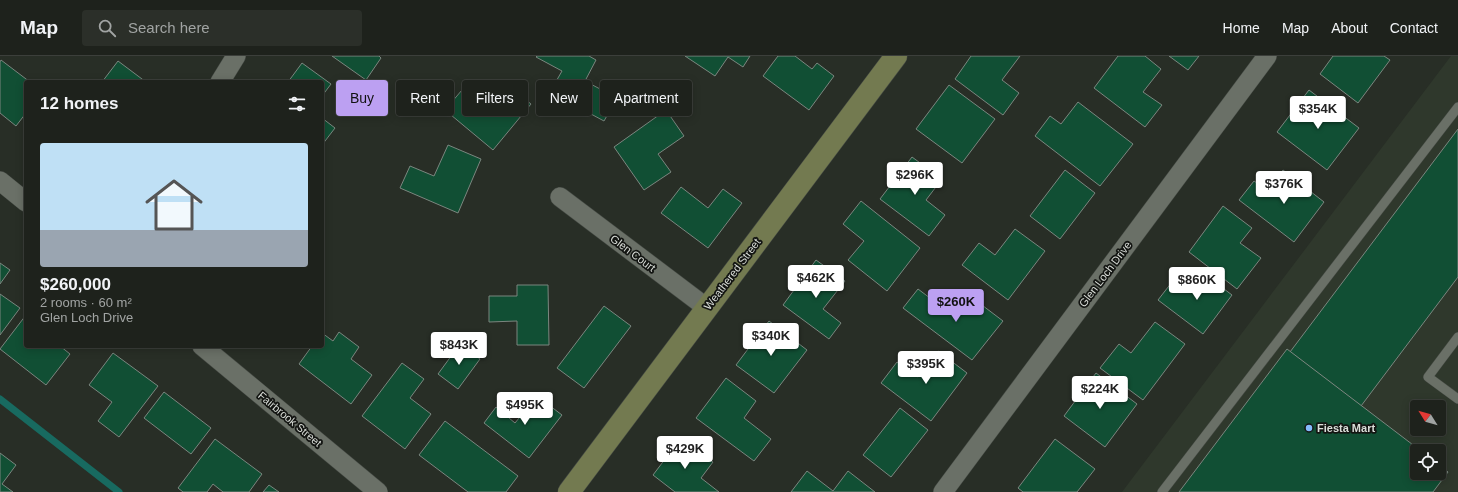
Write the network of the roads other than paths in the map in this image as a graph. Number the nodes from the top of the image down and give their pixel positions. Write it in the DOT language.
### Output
graph roads {
  1 [pos="236,56"];
  2 [pos="896,56"];
  3 [pos="1267,56"];
  4 [pos="221,80"];
  5 [pos="1458,107"];
  6 [pos="0,180"];
  7 [pos="560,197"];
  8 [pos="24,200"];
  9 [pos="707,308"];
  10 [pos="1458,337"];
  11 [pos="204,348"];
  12 [pos="1458,399"];
  13 [pos="378,492"];
  14 [pos="569,492"];
  15 [pos="943,492"];
  16 [pos="1162,492"];
  1 -- 4 [label="street"];
  2 -- 9 [label="street, Weathered Street"];
  3 -- 15 [label="street, Glen Loch Drive"];
  5 -- 16 [label="lane"];
  6 -- 8 [label="street"];
  7 -- 9 [label="street, Glen Court"];
  9 -- 14 [label="street, Weathered Street"];
  10 -- 12 [label="lane"];
  11 -- 13 [label="street, Fairbrook Street"];
}
